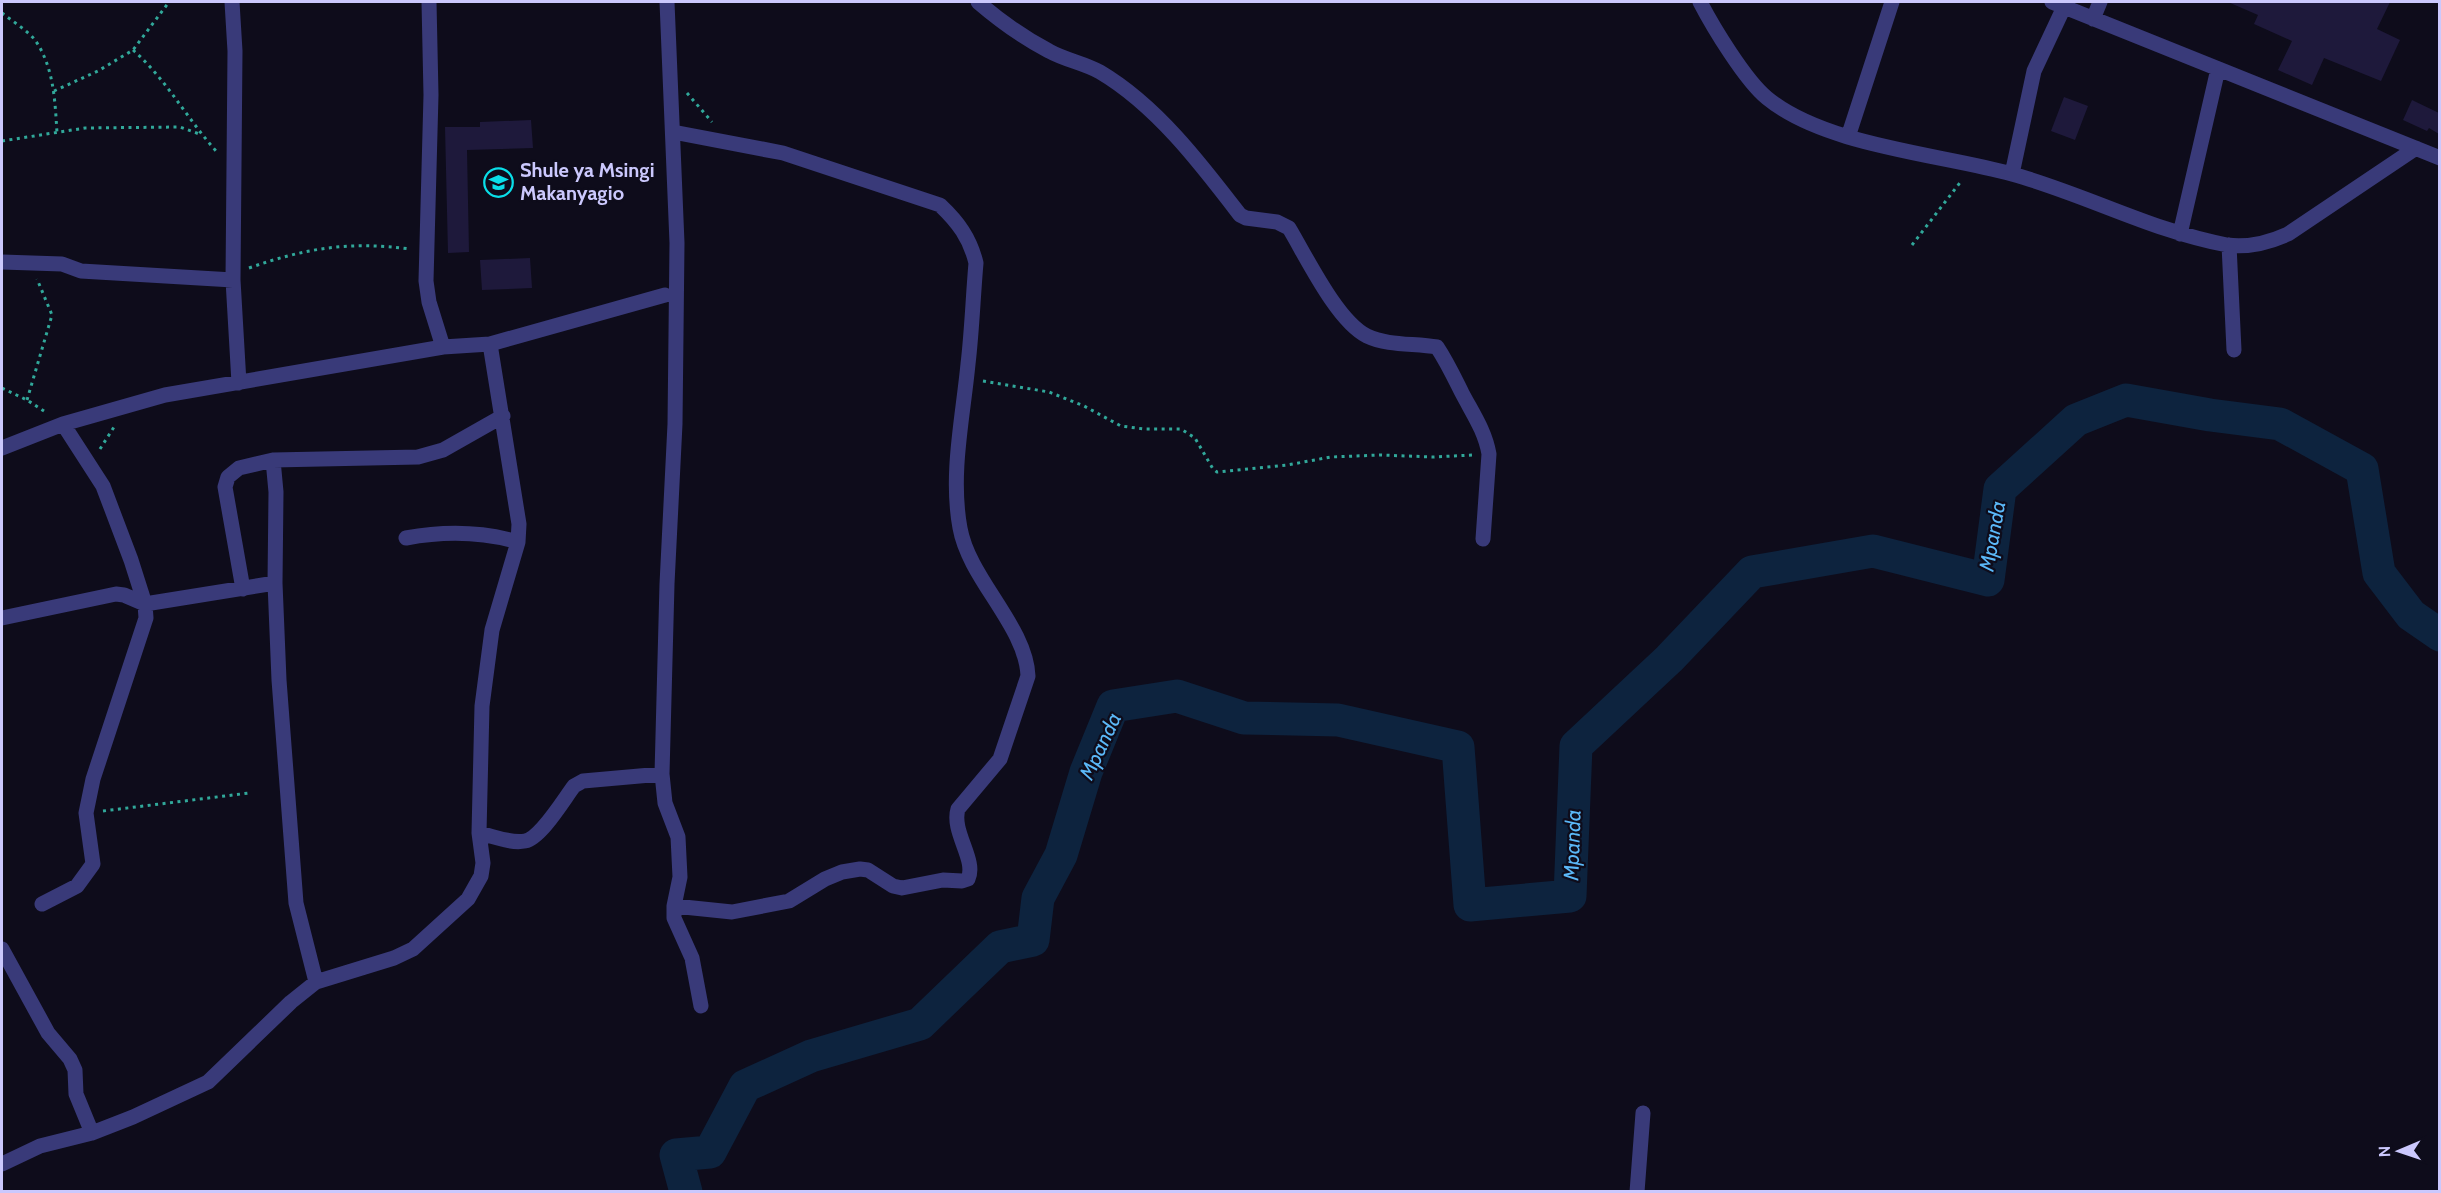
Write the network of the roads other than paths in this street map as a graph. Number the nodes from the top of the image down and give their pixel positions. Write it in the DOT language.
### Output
graph roads {
  1 [pos="232,2"];
  2 [pos="429,2"];
  3 [pos="667,2"];
  4 [pos="978,2"];
  5 [pos="1700,2"];
  6 [pos="1892,2"];
  7 [pos="2100,2"];
  8 [pos="2058,4"];
  9 [pos="2093,19"];
  10 [pos="2218,69"];
  11 [pos="673,132"];
  12 [pos="1848,137"];
  13 [pos="2416,148"];
  14 [pos="2439,158"];
  15 [pos="2012,174"];
  16 [pos="2180,234"];
  17 [pos="2229,245"];
  18 [pos="2,262"];
  19 [pos="233,277"];
  20 [pos="665,295"];
  21 [pos="490,344"];
  22 [pos="443,347"];
  23 [pos="2234,350"];
  24 [pos="239,383"];
  25 [pos="503,416"];
  26 [pos="63,424"];
  27 [pos="2,448"];
  28 [pos="273,460"];
  29 [pos="406,538"];
  30 [pos="1483,539"];
  31 [pos="518,542"];
  32 [pos="275,584"];
  33 [pos="243,589"];
  34 [pos="145,604"];
  35 [pos="4,620"];
  36 [pos="662,774"];
  37 [pos="480,833"];
  38 [pos="42,904"];
  39 [pos="674,906"];
  40 [pos="2,949"];
  41 [pos="316,982"];
  42 [pos="701,1006"];
  43 [pos="1643,1113"];
  44 [pos="92,1133"];
  45 [pos="2,1164"];
  46 [pos="1637,1191"];
  1 -- 19 [label="street"];
  2 -- 22 [label="street"];
  3 -- 11 [label="street"];
  4 -- 30 [label="street"];
  5 -- 12 [label="street"];
  6 -- 12 [label="street"];
  7 -- 9 [label="street"];
  8 -- 9 [label="street"];
  8 -- 15 [label="street"];
  9 -- 10 [label="street"];
  10 -- 13 [label="street"];
  10 -- 16 [label="street"];
  11 -- 36 [label="street"];
  11 -- 39 [label="street"];
  12 -- 15 [label="street"];
  13 -- 14 [label="street"];
  13 -- 17 [label="street"];
  15 -- 16 [label="street"];
  16 -- 17 [label="street"];
  17 -- 23 [label="street"];
  18 -- 19 [label="street"];
  19 -- 24 [label="street"];
  20 -- 21 [label="street"];
  21 -- 22 [label="street"];
  21 -- 25 [label="street"];
  22 -- 24 [label="street"];
  24 -- 26 [label="street"];
  25 -- 28 [label="street"];
  25 -- 31 [label="street"];
  26 -- 27 [label="street"];
  26 -- 34 [label="street"];
  28 -- 32 [label="street"];
  28 -- 33 [label="street"];
  29 -- 31 [label="street"];
  31 -- 37 [label="street"];
  32 -- 33 [label="street"];
  32 -- 41 [label="street"];
  33 -- 34 [label="street"];
  34 -- 35 [label="street"];
  34 -- 38 [label="street"];
  36 -- 37 [label="street"];
  36 -- 39 [label="street"];
  37 -- 41 [label="street"];
  39 -- 42 [label="street"];
  40 -- 44 [label="street"];
  41 -- 44 [label="street"];
  43 -- 46 [label="street"];
  44 -- 45 [label="street"];
}
